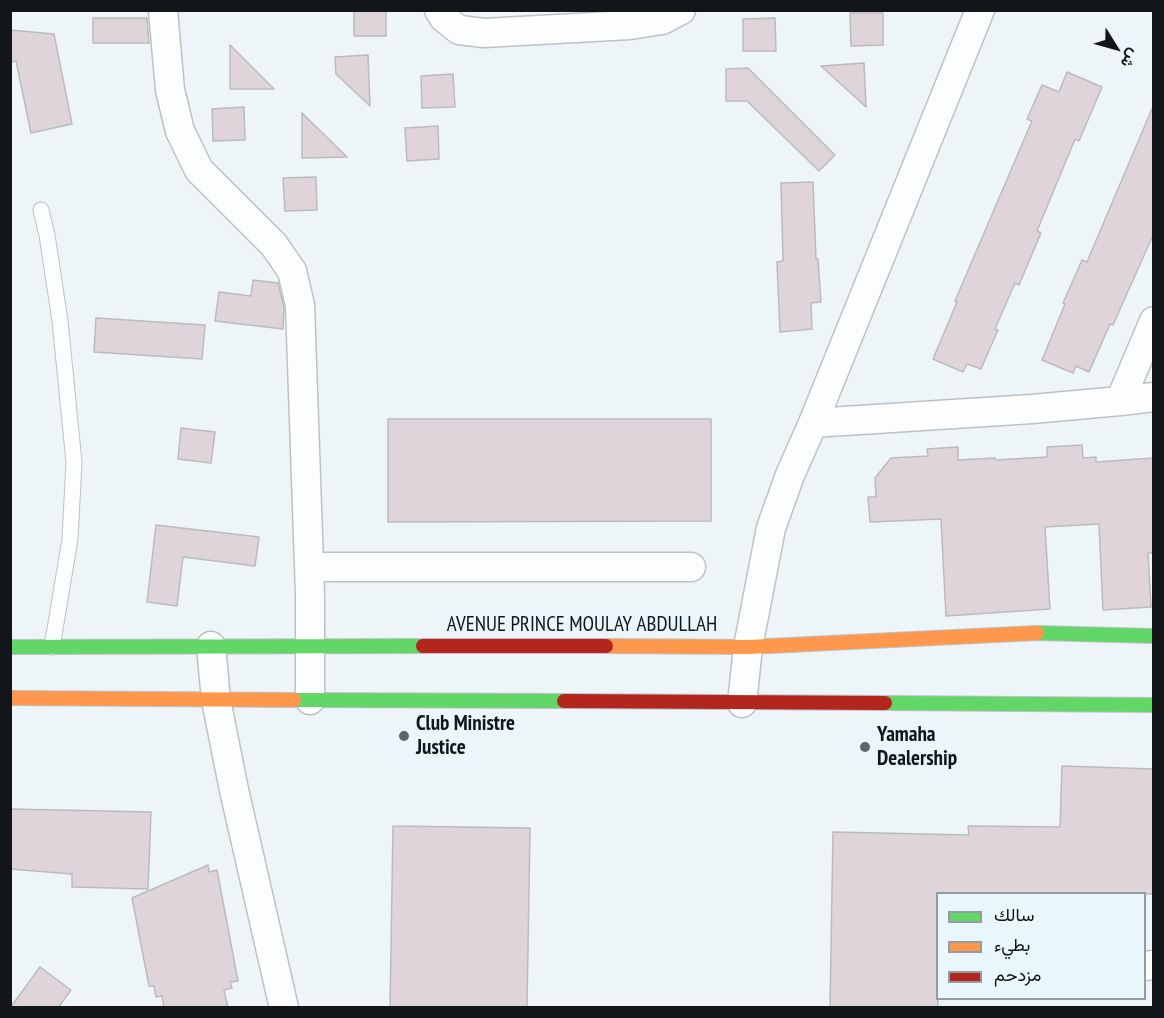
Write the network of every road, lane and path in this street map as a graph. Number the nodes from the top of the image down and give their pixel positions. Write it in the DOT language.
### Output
graph roads {
  1 [pos="163,10"];
  2 [pos="439,10"];
  3 [pos="681,10"];
  4 [pos="980,10"];
  5 [pos="41,210"];
  6 [pos="1154,321"];
  7 [pos="1154,397"];
  8 [pos="1120,401"];
  9 [pos="813,423"];
  10 [pos="309,567"];
  11 [pos="691,567"];
  12 [pos="1154,636"];
  13 [pos="310,645"];
  14 [pos="211,646"];
  15 [pos="10,647"];
  16 [pos="52,647"];
  17 [pos="748,647"];
  18 [pos="10,698"];
  19 [pos="216,700"];
  20 [pos="310,700"];
  21 [pos="742,702"];
  22 [pos="1154,705"];
  23 [pos="284,1008"];
  1 -- 10 [label="street"];
  2 -- 3 [label="street"];
  4 -- 9 [label="street"];
  5 -- 16 [label="lane"];
  6 -- 8 [label="street"];
  7 -- 8 [label="street"];
  8 -- 9 [label="street"];
  9 -- 17 [label="street"];
  10 -- 11 [label="street"];
  10 -- 13 [label="street"];
  12 -- 17 [label="main road, AVENUE PRINCE MOULAY ABDULLAH"];
  13 -- 14 [label="main road, AVENUE PRINCE MOULAY ABDULLAH"];
  13 -- 17 [label="main road, AVENUE PRINCE MOULAY ABDULLAH"];
  13 -- 20 [label="street"];
  14 -- 16 [label="main road, AVENUE PRINCE MOULAY ABDULLAH"];
  14 -- 19 [label="street"];
  15 -- 16 [label="main road, AVENUE PRINCE MOULAY ABDULLAH"];
  17 -- 21 [label="street"];
  18 -- 19 [label="main road"];
  19 -- 20 [label="main road"];
  19 -- 23 [label="street"];
  20 -- 21 [label="main road"];
  21 -- 22 [label="main road"];
}
